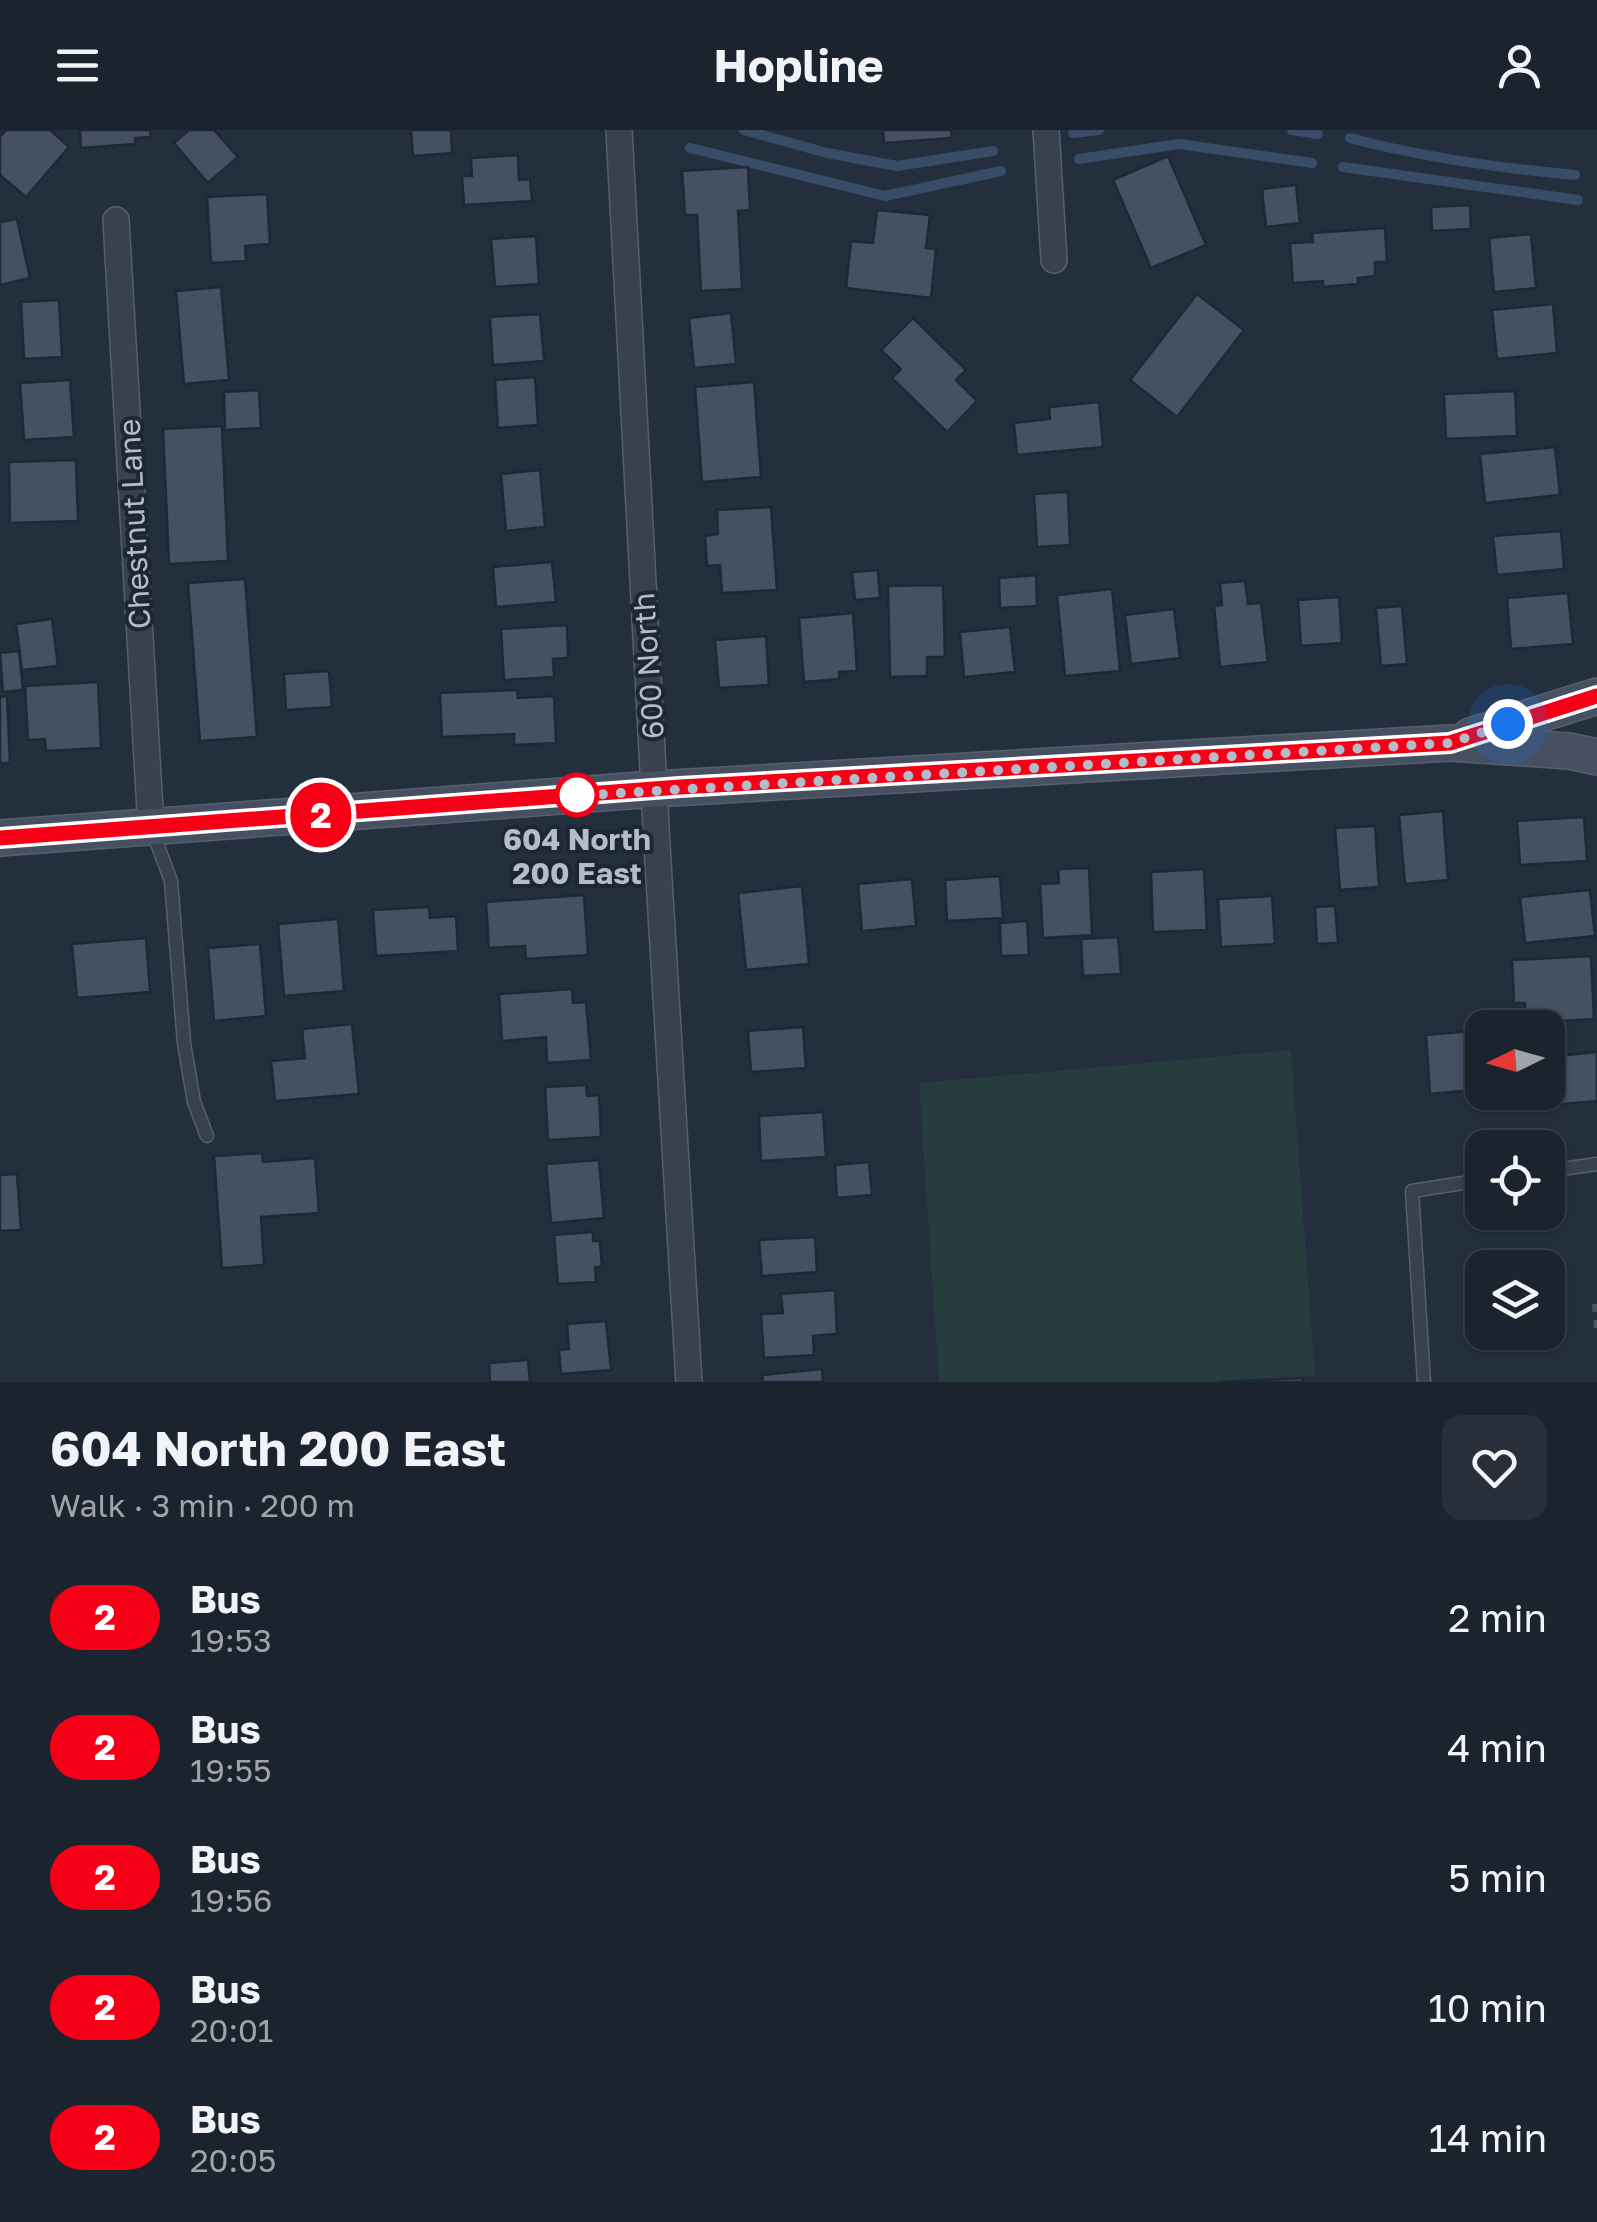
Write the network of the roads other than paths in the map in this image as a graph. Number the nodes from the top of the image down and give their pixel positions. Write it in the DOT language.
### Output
graph roads {
  1 [pos="619,130"];
  2 [pos="1046,130"];
  3 [pos="116,220"];
  4 [pos="1054,260"];
  5 [pos="1597,696"];
  6 [pos="1450,743"];
  7 [pos="1597,757"];
  8 [pos="655,789"];
  9 [pos="152,828"];
  10 [pos="0,838"];
  11 [pos="207,1136"];
  12 [pos="1597,1164"];
  13 [pos="1565,1169"];
  14 [pos="1465,1182"];
  15 [pos="689,1382"];
  16 [pos="1424,1382"];
  1 -- 8 [label="street, 600 North"];
  2 -- 4 [label="street"];
  3 -- 9 [label="street, Chestnut Lane"];
  5 -- 6 [label="main road"];
  6 -- 7 [label="main road"];
  6 -- 8 [label="main road"];
  8 -- 9 [label="main road"];
  8 -- 15 [label="street, 600 North"];
  9 -- 10 [label="main road"];
  9 -- 11 [label="lane"];
  12 -- 13 [label="lane"];
  14 -- 16 [label="lane"];
}
